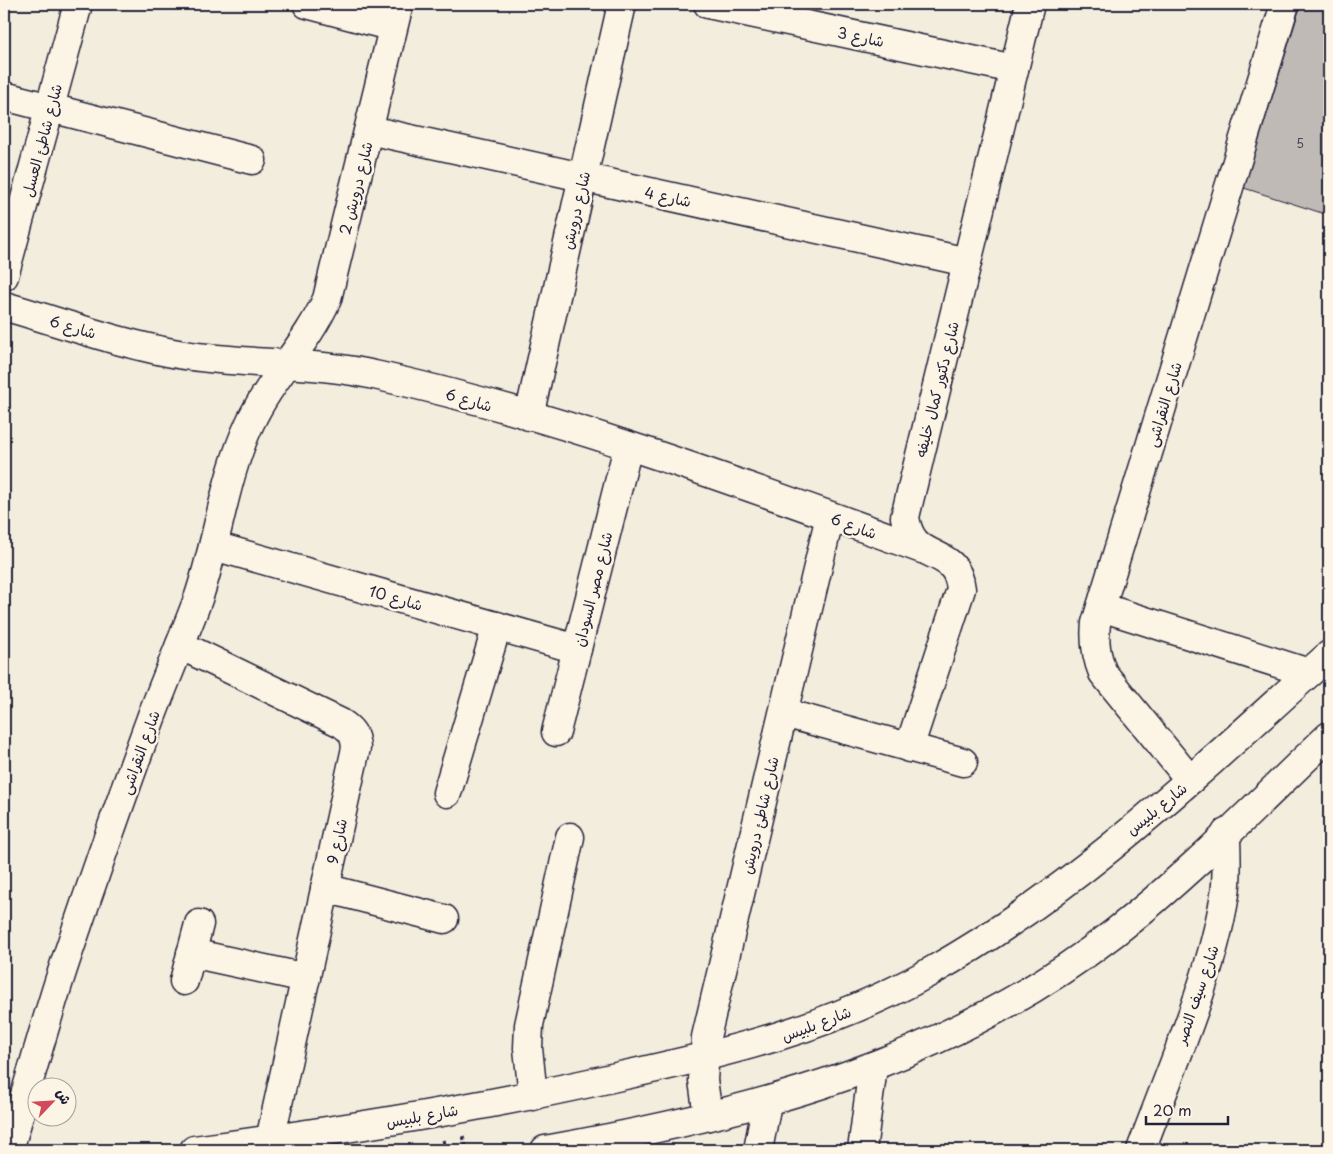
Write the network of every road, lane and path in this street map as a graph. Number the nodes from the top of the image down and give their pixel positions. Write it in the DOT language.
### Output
graph roads {
  1 [pos="78,4"];
  2 [pos="306,4"];
  3 [pos="622,4"];
  4 [pos="708,4"];
  5 [pos="1030,4"];
  6 [pos="1285,4"];
  7 [pos="396,15"];
  8 [pos="1014,69"];
  9 [pos="4,96"];
  10 [pos="49,108"];
  11 [pos="370,130"];
  12 [pos="252,160"];
  13 [pos="582,177"];
  14 [pos="967,262"];
  15 [pos="4,276"];
  16 [pos="4,306"];
  17 [pos="287,363"];
  18 [pos="529,416"];
  19 [pos="628,447"];
  20 [pos="830,516"];
  21 [pos="214,546"];
  22 [pos="922,549"];
  23 [pos="1100,607"];
  24 [pos="497,626"];
  25 [pos="180,645"];
  26 [pos="577,649"];
  27 [pos="1329,655"];
  28 [pos="1309,673"];
  29 [pos="784,713"];
  30 [pos="556,732"];
  31 [pos="1329,736"];
  32 [pos="909,748"];
  33 [pos="963,762"];
  34 [pos="1190,780"];
  35 [pos="447,793"];
  36 [pos="1226,833"];
  37 [pos="570,837"];
  38 [pos="326,888"];
  39 [pos="444,918"];
  40 [pos="199,924"];
  41 [pos="191,953"];
  42 [pos="306,978"];
  43 [pos="184,981"];
  44 [pos="703,1058"];
  45 [pos="873,1067"];
  46 [pos="533,1096"];
  47 [pos="767,1103"];
  48 [pos="708,1116"];
  49 [pos="270,1140"];
  50 [pos="609,1144"];
  51 [pos="9,1150"];
  52 [pos="194,1150"];
  53 [pos="547,1150"];
  54 [pos="758,1150"];
  55 [pos="862,1150"];
  56 [pos="1141,1150"];
  1 -- 10 [label="street, شارع شاطئ العسل"];
  2 -- 7 [label="street"];
  3 -- 13 [label="street, شارع درويش"];
  4 -- 8 [label="street, شارع 3"];
  5 -- 8 [label="street, شارع دكتور كمال خليفه"];
  6 -- 23 [label="street, شارع النقراشى"];
  7 -- 11 [label="street, شارع درويش 2"];
  8 -- 14 [label="street, شارع دكتور كمال خليفه"];
  9 -- 10 [label="street"];
  10 -- 12 [label="street"];
  10 -- 15 [label="street, شارع شاطئ العسل"];
  11 -- 13 [label="street, شارع 4"];
  11 -- 17 [label="street, شارع درويش 2"];
  13 -- 14 [label="street, شارع 4"];
  13 -- 18 [label="street, شارع درويش"];
  14 -- 22 [label="street, شارع دكتور كمال خليفه"];
  16 -- 17 [label="street, شارع 6"];
  17 -- 18 [label="street, شارع 6"];
  17 -- 21 [label="street, شارع النقراشى"];
  18 -- 19 [label="street, شارع 6"];
  19 -- 20 [label="street, شارع 6"];
  19 -- 26 [label="street, شارع مصر السودان"];
  20 -- 22 [label="street, شارع 6"];
  20 -- 29 [label="street, شارع شاطئ درويش"];
  21 -- 24 [label="street, شارع 10"];
  21 -- 25 [label="street, شارع النقراشى"];
  22 -- 32 [label="street, شارع دكتور كمال خليفه"];
  23 -- 28 [label="street"];
  23 -- 34 [label="street, شارع النقراشى"];
  24 -- 26 [label="street, شارع 10"];
  24 -- 35 [label="street"];
  25 -- 38 [label="street, شارع 9"];
  25 -- 51 [label="street, شارع النقراشى"];
  26 -- 30 [label="street, شارع مصر السودان"];
  27 -- 28 [label="street, شارع بلبيس"];
  28 -- 34 [label="street, شارع بلبيس"];
  29 -- 32 [label="street"];
  29 -- 44 [label="street, شارع شاطئ درويش"];
  31 -- 36 [label="street"];
  32 -- 33 [label="street"];
  34 -- 44 [label="street, شارع بلبيس"];
  36 -- 45 [label="street"];
  36 -- 56 [label="street, شارع سيف النصر"];
  37 -- 46 [label="street"];
  38 -- 39 [label="street"];
  38 -- 42 [label="street, شارع 9"];
  40 -- 41 [label="street"];
  41 -- 42 [label="street"];
  41 -- 43 [label="street"];
  42 -- 49 [label="street, شارع 9"];
  44 -- 46 [label="street, شارع بلبيس"];
  44 -- 48 [label="street, شارع شاطئ درويش"];
  45 -- 47 [label="street"];
  45 -- 55 [label="street"];
  46 -- 49 [label="street, شارع بلبيس"];
  47 -- 48 [label="street"];
  47 -- 54 [label="street"];
  48 -- 50 [label="street"];
  49 -- 52 [label="street, شارع بلبيس"];
  50 -- 53 [label="street"];
}
